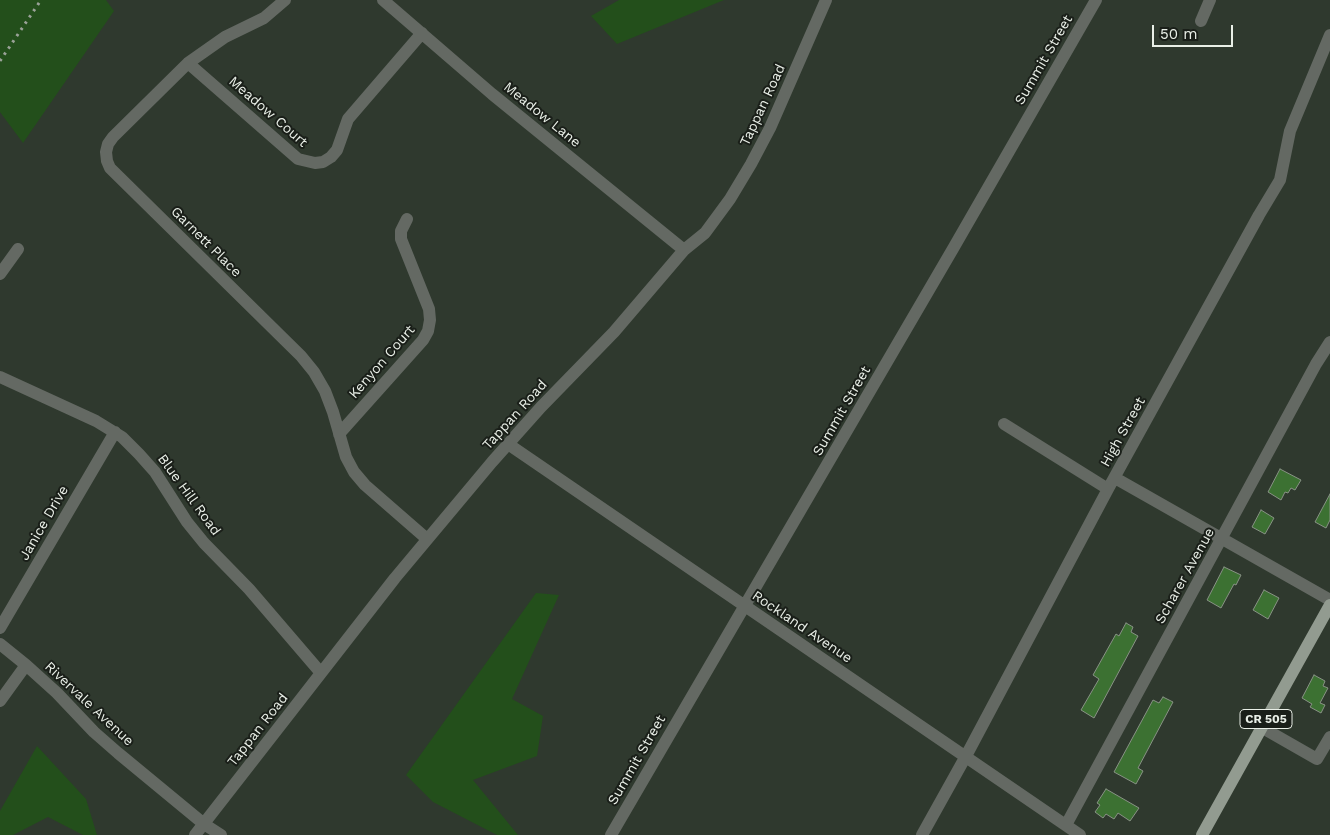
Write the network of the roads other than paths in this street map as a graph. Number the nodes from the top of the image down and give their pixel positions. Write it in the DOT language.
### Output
graph roads {
  1 [pos="285,0"];
  2 [pos="383,0"];
  3 [pos="826,0"];
  4 [pos="1096,0"];
  5 [pos="1210,0"];
  6 [pos="1201,20"];
  7 [pos="422,33"];
  8 [pos="1330,35"];
  9 [pos="188,62"];
  10 [pos="407,219"];
  11 [pos="18,249"];
  12 [pos="684,250"];
  13 [pos="0,274"];
  14 [pos="1330,342"];
  15 [pos="0,377"];
  16 [pos="1004,424"];
  17 [pos="115,432"];
  18 [pos="339,434"];
  19 [pos="508,444"];
  20 [pos="1112,483"];
  21 [pos="1223,538"];
  22 [pos="427,539"];
  23 [pos="1330,600"];
  24 [pos="1330,605"];
  25 [pos="745,607"];
  26 [pos="0,628"];
  27 [pos="0,644"];
  28 [pos="26,665"];
  29 [pos="321,673"];
  30 [pos="0,701"];
  31 [pos="1262,727"];
  32 [pos="1330,737"];
  33 [pos="966,756"];
  34 [pos="204,824"];
  35 [pos="1066,825"];
  36 [pos="195,835"];
  37 [pos="220,835"];
  38 [pos="611,835"];
  39 [pos="922,835"];
  40 [pos="1080,835"];
  41 [pos="1202,835"];
  1 -- 9 [label="street, Garnett Place"];
  2 -- 7 [label="street, Meadow Lane"];
  3 -- 12 [label="street, Tappan Road"];
  4 -- 25 [label="street, Summit Street"];
  5 -- 6 [label="street"];
  7 -- 9 [label="street, Meadow Court"];
  7 -- 12 [label="street, Meadow Lane"];
  8 -- 20 [label="street, High Street"];
  9 -- 18 [label="street, Garnett Place"];
  10 -- 18 [label="street, Kenyon Court"];
  11 -- 13 [label="street"];
  12 -- 19 [label="street, Tappan Road"];
  14 -- 21 [label="street, Scharer Avenue"];
  15 -- 17 [label="street, Blue Hill Road"];
  16 -- 20 [label="street"];
  17 -- 26 [label="street, Janice Drive"];
  17 -- 29 [label="street, Blue Hill Road"];
  18 -- 22 [label="street, Garnett Place"];
  19 -- 22 [label="street, Tappan Road"];
  19 -- 25 [label="street, Rockland Avenue"];
  20 -- 21 [label="street"];
  20 -- 33 [label="street, High Street"];
  21 -- 23 [label="street"];
  21 -- 35 [label="street, Scharer Avenue"];
  22 -- 29 [label="street, Tappan Road"];
  24 -- 31 [label="main road, CR 505"];
  25 -- 33 [label="street, Rockland Avenue"];
  25 -- 38 [label="street, Summit Street"];
  27 -- 28 [label="street, Rivervale Avenue"];
  28 -- 30 [label="street"];
  28 -- 34 [label="street, Rivervale Avenue"];
  29 -- 34 [label="street, Tappan Road"];
  31 -- 32 [label="street"];
  31 -- 41 [label="main road, CR 505"];
  33 -- 35 [label="street, Rockland Avenue"];
  33 -- 39 [label="street, High Street"];
  34 -- 36 [label="street, Tappan Road"];
  34 -- 37 [label="street, Rivervale Avenue"];
  35 -- 40 [label="street, Rockland Avenue"];
}
